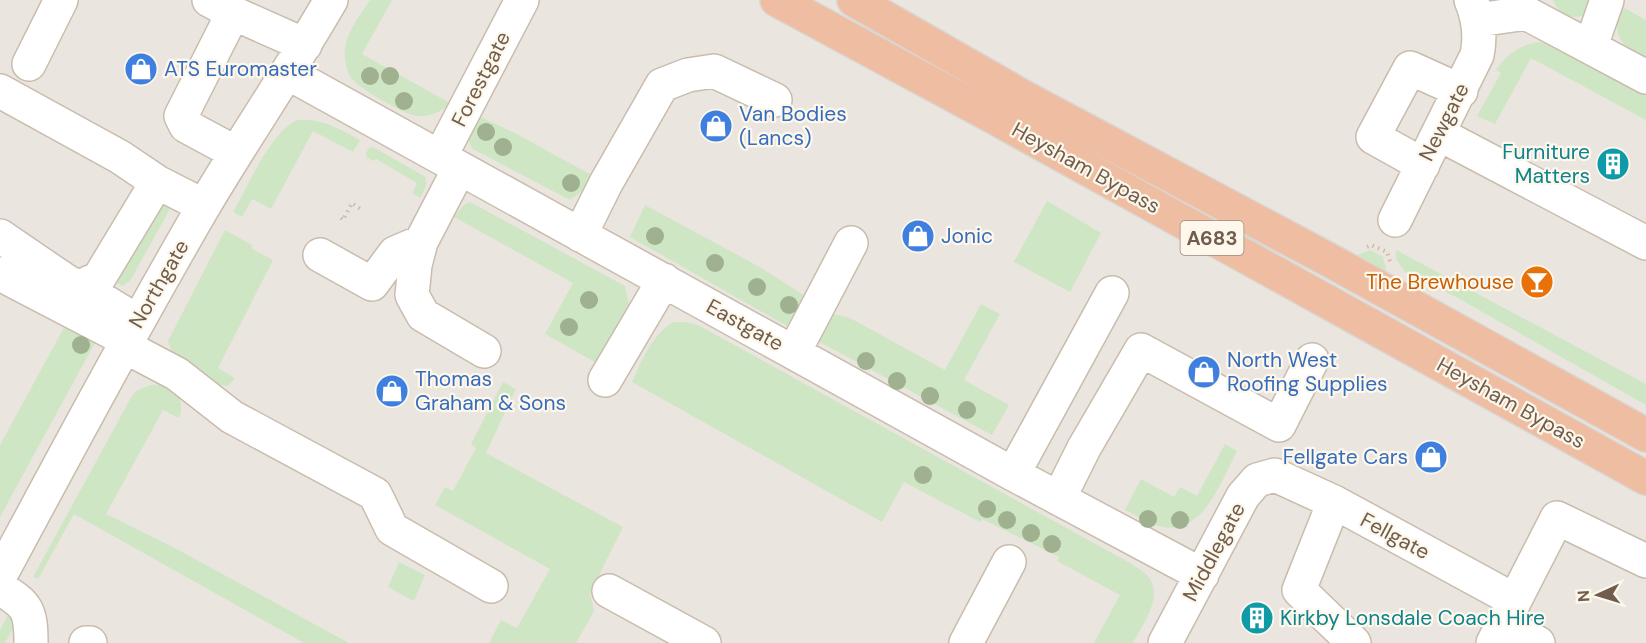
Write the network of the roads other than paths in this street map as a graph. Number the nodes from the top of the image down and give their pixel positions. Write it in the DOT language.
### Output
graph roads {
  1 [pos="61,0"];
  2 [pos="331,0"];
  3 [pos="522,0"];
  4 [pos="777,0"];
  5 [pos="854,0"];
  6 [pos="1607,0"];
  7 [pos="221,6"];
  8 [pos="1529,6"];
  9 [pos="1475,10"];
  10 [pos="305,45"];
  11 [pos="1591,46"];
  12 [pos="29,64"];
  13 [pos="288,73"];
  14 [pos="1646,77"];
  15 [pos="0,91"];
  16 [pos="1461,91"];
  17 [pos="775,99"];
  18 [pos="1438,134"];
  19 [pos="236,153"];
  20 [pos="449,163"];
  21 [pos="1423,165"];
  22 [pos="157,182"];
  23 [pos="204,206"];
  24 [pos="1395,220"];
  25 [pos="580,235"];
  26 [pos="0,236"];
  27 [pos="421,242"];
  28 [pos="851,243"];
  29 [pos="1646,243"];
  30 [pos="320,255"];
  31 [pos="0,274"];
  32 [pos="664,280"];
  33 [pos="90,282"];
  34 [pos="1112,293"];
  35 [pos="129,336"];
  36 [pos="484,351"];
  37 [pos="794,352"];
  38 [pos="1312,360"];
  39 [pos="606,380"];
  40 [pos="1646,435"];
  41 [pos="1013,474"];
  42 [pos="1275,475"];
  43 [pos="1646,478"];
  44 [pos="1059,498"];
  45 [pos="1334,502"];
  46 [pos="1646,561"];
  47 [pos="1009,562"];
  48 [pos="1202,575"];
  49 [pos="0,576"];
  50 [pos="491,585"];
  51 [pos="0,588"];
  52 [pos="609,591"];
  53 [pos="1503,622"];
  54 [pos="968,642"];
  55 [pos="31,643"];
  56 [pos="704,643"];
  57 [pos="1165,643"];
  58 [pos="1354,643"];
  59 [pos="1538,643"];
  1 -- 12 [label="street"];
  2 -- 10 [label="street, Northgate"];
  3 -- 20 [label="street, Forestgate"];
  4 -- 43 [label="highway, Heysham Bypass / A683"];
  5 -- 40 [label="highway, Heysham Bypass / A683"];
  6 -- 11 [label="street"];
  7 -- 10 [label="street"];
  7 -- 19 [label="street"];
  8 -- 9 [label="street, Newgate"];
  8 -- 11 [label="street, Newgate"];
  9 -- 16 [label="street, Newgate"];
  10 -- 13 [label="street, Northgate"];
  11 -- 14 [label="street, Newgate"];
  13 -- 19 [label="street, Northgate"];
  13 -- 20 [label="street, Eastgate"];
  15 -- 22 [label="street"];
  16 -- 18 [label="street, Newgate"];
  16 -- 21 [label="street"];
  17 -- 25 [label="street"];
  18 -- 21 [label="street, Newgate"];
  18 -- 29 [label="street"];
  19 -- 23 [label="street, Northgate"];
  20 -- 25 [label="street, Eastgate"];
  20 -- 27 [label="street, Forestgate"];
  21 -- 24 [label="street, Newgate"];
  22 -- 23 [label="street"];
  22 -- 33 [label="street"];
  23 -- 35 [label="street, Northgate"];
  25 -- 32 [label="street, Eastgate"];
  26 -- 33 [label="street"];
  27 -- 30 [label="street"];
  27 -- 36 [label="street, Forestgate"];
  28 -- 37 [label="street"];
  31 -- 35 [label="street"];
  32 -- 37 [label="street, Eastgate"];
  32 -- 39 [label="street"];
  33 -- 35 [label="street"];
  34 -- 41 [label="street"];
  35 -- 49 [label="street, Northgate"];
  35 -- 50 [label="street"];
  37 -- 41 [label="street, Eastgate"];
  38 -- 44 [label="street"];
  41 -- 44 [label="street, Eastgate"];
  42 -- 45 [label="street, Fellgate"];
  42 -- 48 [label="street, Middlegate"];
  44 -- 48 [label="street, Eastgate"];
  45 -- 53 [label="street, Fellgate"];
  45 -- 58 [label="street"];
  46 -- 53 [label="street"];
  47 -- 54 [label="street"];
  48 -- 57 [label="street, Middlegate"];
  51 -- 55 [label="street"];
  52 -- 56 [label="street"];
  53 -- 59 [label="street, Fellgate"];
}
